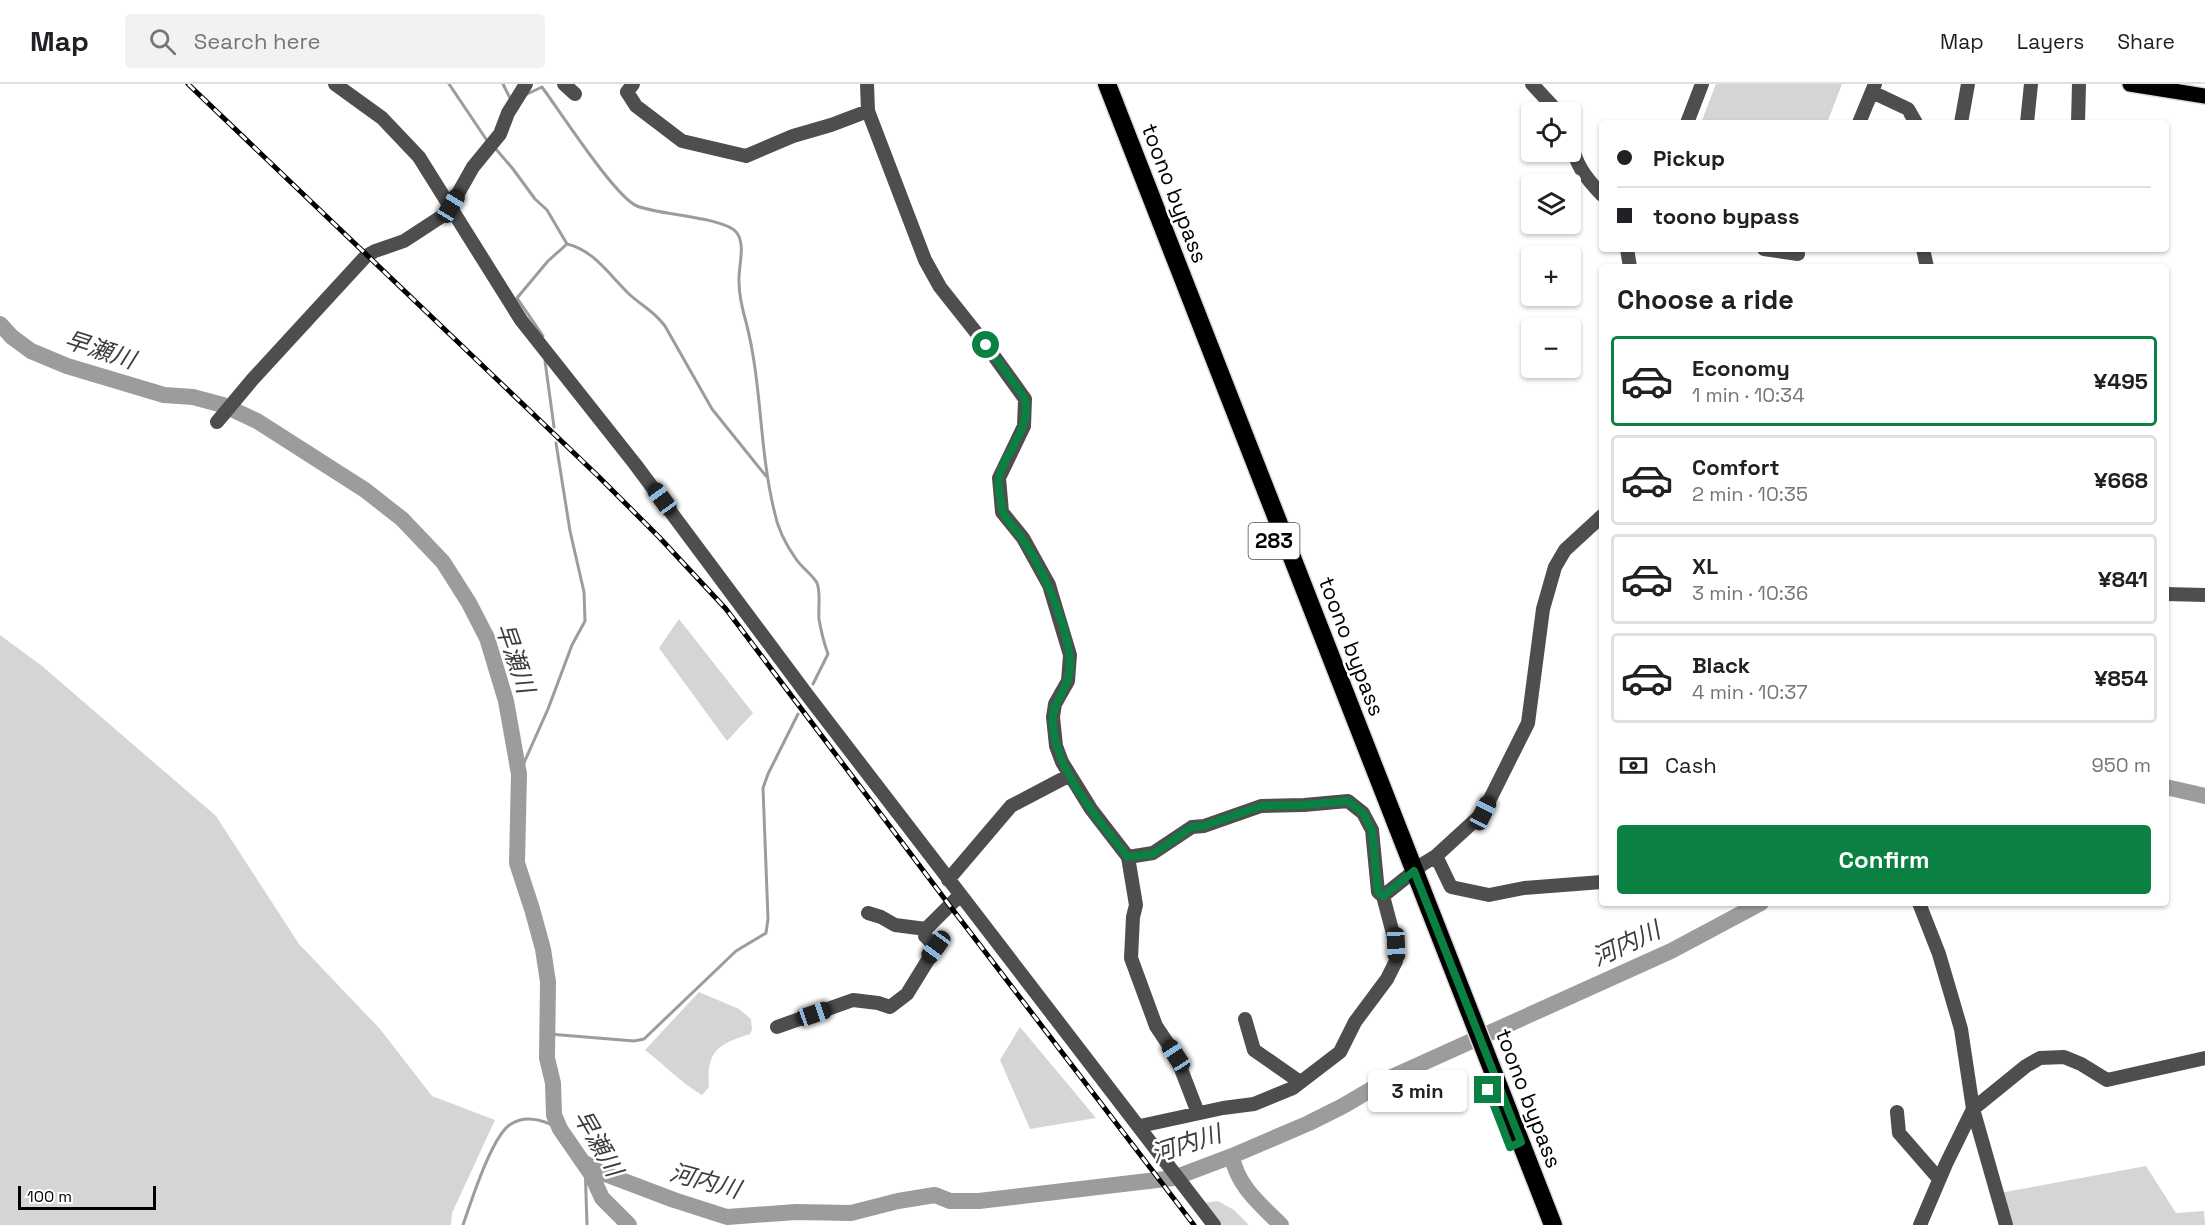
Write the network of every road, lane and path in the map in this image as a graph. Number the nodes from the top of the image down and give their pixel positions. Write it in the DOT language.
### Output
graph roads {
  1 [pos="335,84"];
  2 [pos="564,84"];
  3 [pos="633,84"];
  4 [pos="867,84"];
  5 [pos="1096,84"];
  6 [pos="1107,84"];
  7 [pos="1532,84"];
  8 [pos="1702,84"];
  9 [pos="1968,84"];
  10 [pos="2031,84"];
  11 [pos="2079,84"];
  12 [pos="2130,84"];
  13 [pos="524,88"];
  14 [pos="1873,88"];
  15 [pos="575,94"];
  16 [pos="2205,96"];
  17 [pos="1549,102"];
  18 [pos="868,111"];
  19 [pos="1688,120"];
  20 [pos="1861,120"];
  21 [pos="1914,120"];
  22 [pos="1962,120"];
  23 [pos="2027,120"];
  24 [pos="2078,120"];
  25 [pos="1576,162"];
  26 [pos="1599,192"];
  27 [pos="452,208"];
  28 [pos="1227,406"];
  29 [pos="217,422"];
  30 [pos="1599,519"];
  31 [pos="2169,594"];
  32 [pos="2205,595"];
  33 [pos="1070,775"];
  34 [pos="1436,856"];
  35 [pos="1128,857"];
  36 [pos="1410,874"];
  37 [pos="948,880"];
  38 [pos="1599,882"];
  39 [pos="960,895"];
  40 [pos="1383,896"];
  41 [pos="1920,906"];
  42 [pos="868,913"];
  43 [pos="926,929"];
  44 [pos="1245,1019"];
  45 [pos="777,1027"];
  46 [pos="2205,1058"];
  47 [pos="1300,1082"];
  48 [pos="1973,1109"];
  49 [pos="1897,1112"];
  50 [pos="1198,1113"];
  51 [pos="1140,1126"];
  52 [pos="1516,1144"];
  53 [pos="1939,1179"];
  54 [pos="1214,1225"];
  55 [pos="1541,1225"];
  56 [pos="1553,1225"];
  57 [pos="1920,1225"];
  58 [pos="2006,1225"];
  1 -- 27 [label="street"];
  2 -- 15 [label="street"];
  3 -- 18 [label="street"];
  4 -- 18 [label="street"];
  5 -- 28 [label="highway, toono bypass / 283"];
  6 -- 28 [label="highway, toono bypass / 283"];
  7 -- 17 [label="street"];
  8 -- 19 [label="street"];
  9 -- 22 [label="street"];
  10 -- 23 [label="street"];
  11 -- 24 [label="street"];
  12 -- 16 [label="main road"];
  13 -- 27 [label="street"];
  14 -- 20 [label="street"];
  14 -- 21 [label="street"];
  18 -- 33 [label="street"];
  25 -- 26 [label="street"];
  27 -- 29 [label="street"];
  27 -- 37 [label="street"];
  28 -- 36 [label="highway, toono bypass / 283"];
  30 -- 34 [label="street"];
  31 -- 32 [label="street"];
  33 -- 35 [label="street"];
  33 -- 37 [label="street"];
  34 -- 36 [label="street"];
  34 -- 38 [label="street"];
  35 -- 40 [label="street"];
  35 -- 50 [label="street"];
  36 -- 40 [label="street"];
  36 -- 52 [label="highway, toono bypass / 283"];
  37 -- 39 [label="street"];
  39 -- 43 [label="street"];
  39 -- 51 [label="street"];
  40 -- 47 [label="street"];
  41 -- 48 [label="street"];
  42 -- 43 [label="street"];
  43 -- 45 [label="street"];
  44 -- 47 [label="street"];
  46 -- 48 [label="street"];
  47 -- 50 [label="street"];
  48 -- 53 [label="street"];
  48 -- 58 [label="street"];
  49 -- 53 [label="street"];
  50 -- 51 [label="street"];
  51 -- 54 [label="street"];
  52 -- 55 [label="highway, toono bypass / 283"];
  52 -- 56 [label="highway, toono bypass / 283"];
  53 -- 57 [label="street"];
}
